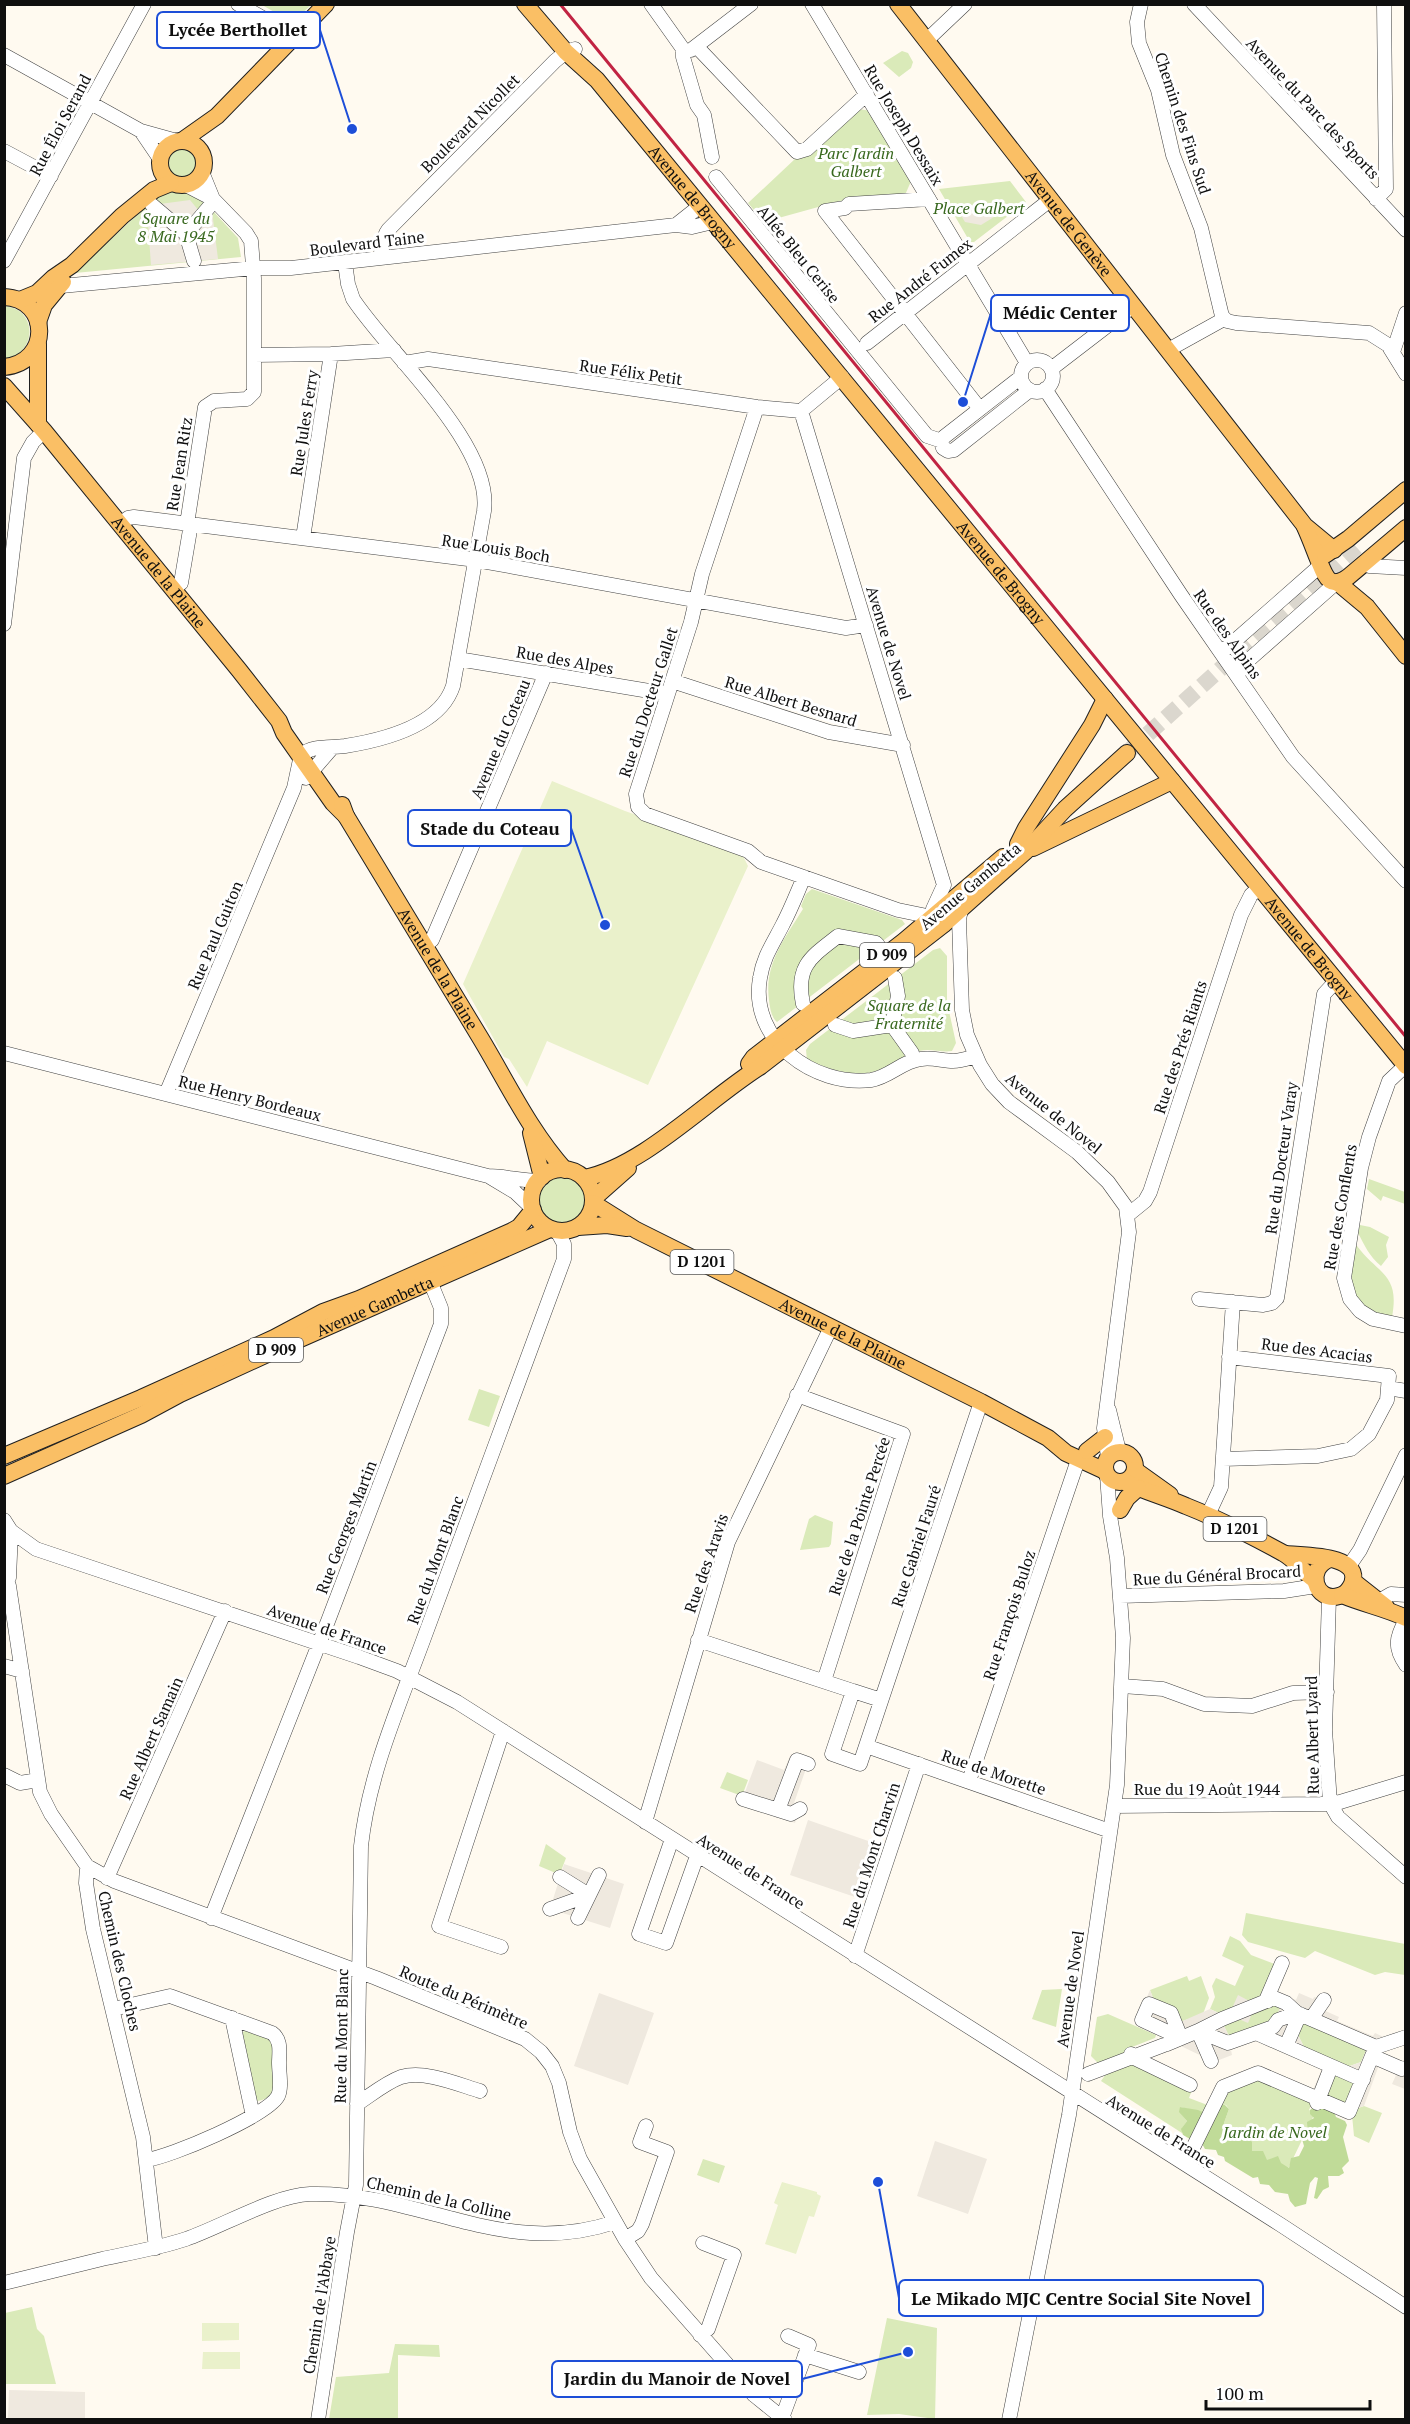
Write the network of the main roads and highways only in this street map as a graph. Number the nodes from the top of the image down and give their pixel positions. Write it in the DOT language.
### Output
graph roads {
  1 [pos="326,4"];
  2 [pos="525,4"];
  3 [pos="537,4"];
  4 [pos="898,4"];
  5 [pos="570,50"];
  6 [pos="217,116"];
  7 [pos="180,141"];
  8 [pos="159,162"];
  9 [pos="203,164"];
  10 [pos="178,184"];
  11 [pos="122,216"];
  12 [pos="72,266"];
  13 [pos="12,299"];
  14 [pos="38,322"];
  15 [pos="38,341"];
  16 [pos="4,367"];
  17 [pos="4,386"];
  18 [pos="41,428"];
  19 [pos="1406,490"];
  20 [pos="1406,504"];
  21 [pos="1305,526"];
  22 [pos="1406,528"];
  23 [pos="1361,543"];
  24 [pos="1334,550"];
  25 [pos="1321,565"];
  26 [pos="1352,573"];
  27 [pos="1337,582"];
  28 [pos="1367,607"];
  29 [pos="1406,656"];
  30 [pos="1105,699"];
  31 [pos="1121,718"];
  32 [pos="1092,725"];
  33 [pos="1127,753"];
  34 [pos="1172,781"];
  35 [pos="1022,847"];
  36 [pos="780,1044"];
  37 [pos="1405,1066"];
  38 [pos="528,1123"];
  39 [pos="649,1148"];
  40 [pos="565,1170"];
  41 [pos="584,1178"];
  42 [pos="540,1179"];
  43 [pos="593,1201"];
  44 [pos="533,1209"];
  45 [pos="578,1227"];
  46 [pos="554,1230"];
  47 [pos="636,1230"];
  48 [pos="1105,1437"];
  49 [pos="24,1449"];
  50 [pos="1082,1455"];
  51 [pos="4,1456"];
  52 [pos="1109,1463"];
  53 [pos="4,1467"];
  54 [pos="4,1476"];
  55 [pos="1130,1480"];
  56 [pos="1120,1510"];
  57 [pos="1286,1554"];
  58 [pos="1330,1559"];
  59 [pos="1351,1573"];
  60 [pos="1326,1589"];
  61 [pos="1379,1606"];
  62 [pos="1406,1619"];
  1 -- 6 [label="main road"];
  2 -- 5 [label="main road, Avenue de Brogny"];
  3 -- 5 [label="main road, Avenue de Brogny"];
  4 -- 21 [label="main road, Avenue de Genève"];
  5 -- 30 [label="main road, Avenue de Brogny"];
  6 -- 7 [label="main road"];
  6 -- 9 [label="main road"];
  7 -- 8 [label="main road"];
  7 -- 9 [label="main road"];
  8 -- 10 [label="main road"];
  8 -- 11 [label="main road"];
  9 -- 10 [label="main road"];
  10 -- 11 [label="main road"];
  11 -- 12 [label="main road"];
  12 -- 13 [label="main road"];
  12 -- 14 [label="main road"];
  13 -- 14 [label="main road"];
  14 -- 15 [label="main road"];
  15 -- 16 [label="main road"];
  15 -- 18 [label="main road"];
  17 -- 18 [label="main road, Avenue de la Plaine"];
  18 -- 38 [label="main road, Avenue de la Plaine"];
  19 -- 24 [label="main road"];
  20 -- 23 [label="main road"];
  21 -- 24 [label="main road, Avenue de Genève"];
  21 -- 25 [label="main road, Avenue de Genève"];
  22 -- 26 [label="main road"];
  24 -- 25 [label="main road"];
  24 -- 26 [label="main road"];
  25 -- 27 [label="main road"];
  26 -- 27 [label="main road"];
  26 -- 28 [label="main road"];
  27 -- 28 [label="main road"];
  28 -- 29 [label="main road"];
  30 -- 31 [label="main road, Avenue de Brogny"];
  30 -- 32 [label="main road"];
  31 -- 32 [label="main road"];
  31 -- 34 [label="main road, Avenue de Brogny"];
  32 -- 35 [label="main road"];
  33 -- 35 [label="main road, Avenue Gambetta / D 909"];
  34 -- 35 [label="main road"];
  34 -- 37 [label="main road, Avenue de Brogny"];
  35 -- 36 [label="main road, Avenue Gambetta / D 909"];
  35 -- 36 [label="main road, Avenue Gambetta / D 909"];
  36 -- 39 [label="main road, Avenue Gambetta / D 909"];
  38 -- 40 [label="main road, Avenue de la Plaine"];
  38 -- 42 [label="main road, Avenue de la Plaine"];
  39 -- 41 [label="main road, Avenue Gambetta / D 909"];
  39 -- 43 [label="main road, Avenue Gambetta / D 909"];
  40 -- 41 [label="main road"];
  40 -- 42 [label="main road"];
  41 -- 43 [label="main road"];
  42 -- 44 [label="main road"];
  43 -- 45 [label="main road"];
  43 -- 47 [label="main road, Avenue de la Plaine / D 1201"];
  44 -- 46 [label="main road"];
  44 -- 49 [label="main road, Avenue Gambetta / D 909"];
  45 -- 46 [label="main road"];
  45 -- 47 [label="main road, Avenue de la Plaine / D 1201"];
  46 -- 54 [label="main road, Avenue Gambetta / D 909"];
  47 -- 50 [label="main road, Avenue de la Plaine / D 1201"];
  48 -- 50 [label="main road"];
  49 -- 51 [label="main road, Avenue Gambetta / D 909"];
  49 -- 53 [label="main road"];
  50 -- 52 [label="main road, Avenue de la Plaine / D 1201"];
  52 -- 55 [label="main road, Avenue de la Plaine"];
  52 -- 55 [label="main road"];
  55 -- 56 [label="main road"];
  55 -- 57 [label="main road, D 1201"];
  57 -- 58 [label="main road, D 1201"];
  57 -- 60 [label="main road, D 1201"];
  58 -- 59 [label="main road"];
  58 -- 60 [label="main road"];
  59 -- 60 [label="main road"];
  59 -- 61 [label="main road"];
  60 -- 61 [label="main road"];
  61 -- 62 [label="main road"];
}
